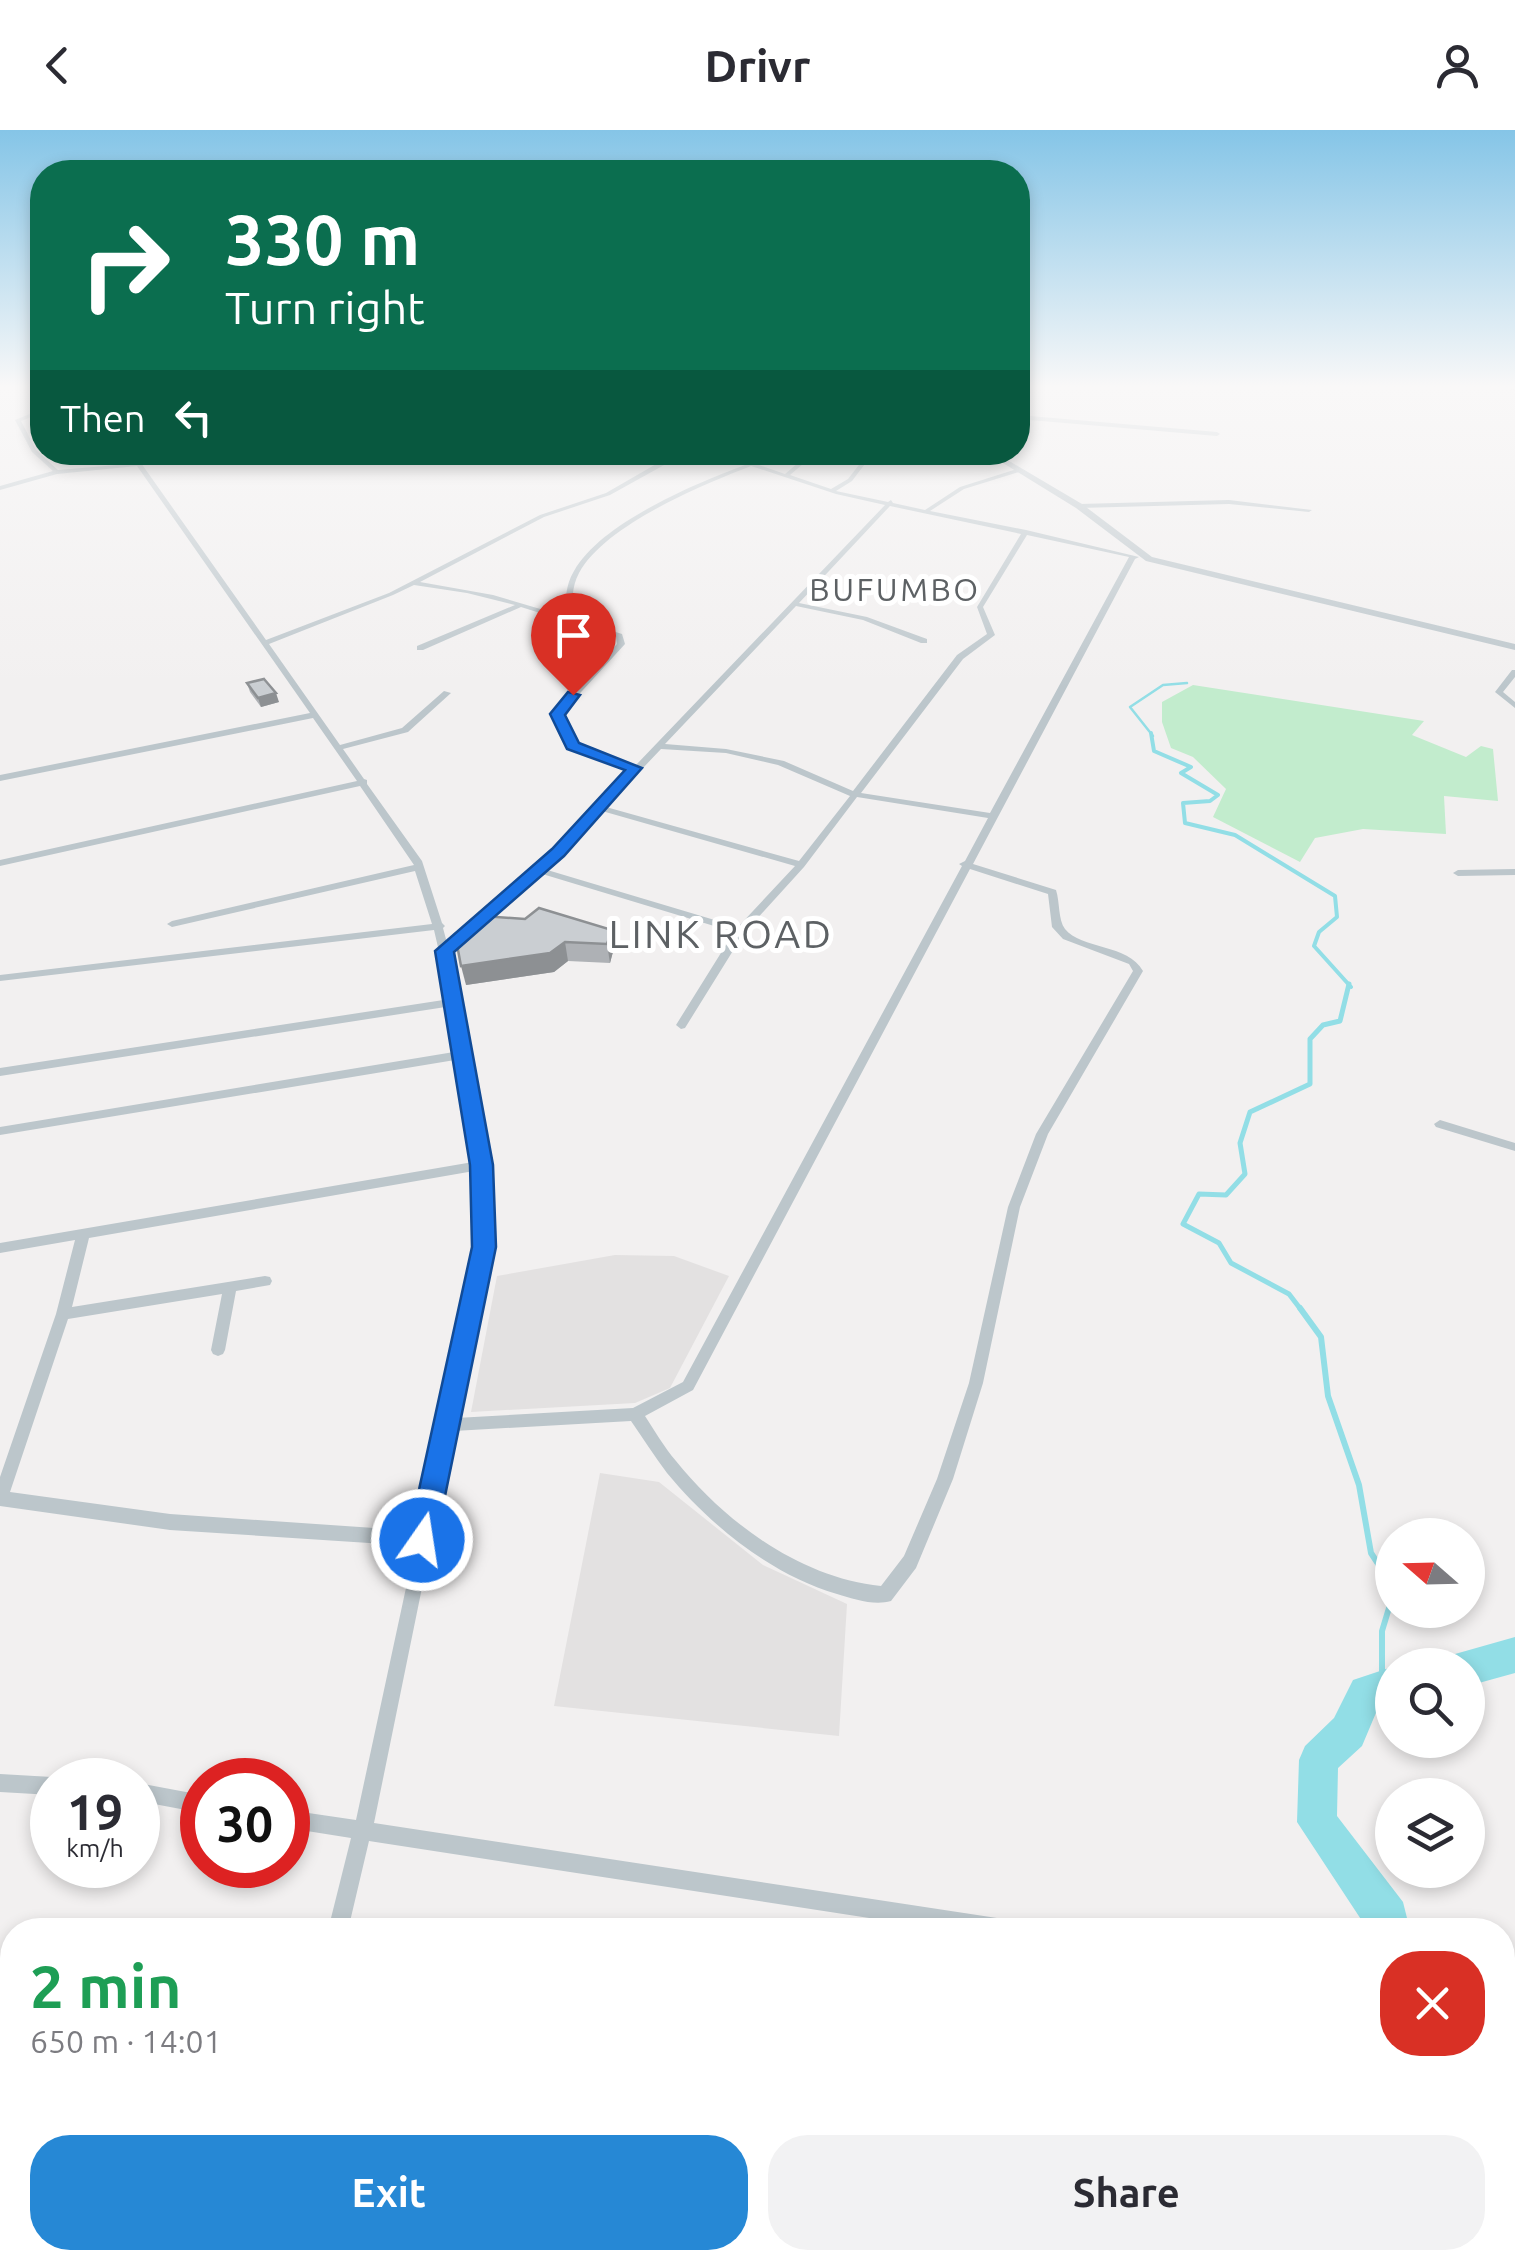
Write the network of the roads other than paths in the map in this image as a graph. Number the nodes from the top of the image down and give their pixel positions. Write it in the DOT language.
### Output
graph roads {
  1 [pos="156,489"];
  2 [pos="617,489"];
  3 [pos="686,489"];
  4 [pos="829,489"];
  5 [pos="961,489"];
  6 [pos="1048,489"];
  7 [pos="833,490"];
  8 [pos="891,502"];
  9 [pos="1079,506"];
  10 [pos="928,510"];
  11 [pos="1309,510"];
  12 [pos="1026,532"];
  13 [pos="1133,556"];
  14 [pos="1148,559"];
  15 [pos="414,583"];
  16 [pos="794,604"];
  17 [pos="519,606"];
  18 [pos="567,620"];
  19 [pos="924,641"];
  20 [pos="264,643"];
  21 [pos="1515,647"];
  22 [pos="420,648"];
  23 [pos="1515,672"];
  24 [pos="447,693"];
  25 [pos="1515,706"];
  26 [pos="314,716"];
  27 [pos="659,746"];
  28 [pos="339,748"];
  29 [pos="635,768"];
  30 [pos="0,778"];
  31 [pos="364,782"];
  32 [pos="853,794"];
  33 [pos="600,808"];
  34 [pos="990,816"];
  35 [pos="0,863"];
  36 [pos="801,864"];
  37 [pos="964,864"];
  38 [pos="419,867"];
  39 [pos="538,870"];
  40 [pos="1515,872"];
  41 [pos="1458,873"];
  42 [pos="172,924"];
  43 [pos="440,926"];
  44 [pos="740,931"];
  45 [pos="444,951"];
  46 [pos="0,978"];
  47 [pos="454,1002"];
  48 [pos="681,1025"];
  49 [pos="465,1054"];
  50 [pos="0,1072"];
  51 [pos="1440,1124"];
  52 [pos="0,1131"];
  53 [pos="1515,1146"];
  54 [pos="482,1165"];
  55 [pos="83,1235"];
  56 [pos="0,1248"];
  57 [pos="265,1281"];
  58 [pos="230,1288"];
  59 [pos="64,1314"];
  60 [pos="218,1350"];
  61 [pos="634,1414"];
  62 [pos="446,1425"];
  63 [pos="0,1499"];
  64 [pos="422,1540"];
  65 [pos="0,1782"];
  66 [pos="30,1784"];
  67 [pos="310,1823"];
  68 [pos="361,1833"];
  69 [pos="341,1918"];
  70 [pos="930,1918"];
  1 -- 20 [label="street"];
  2 -- 15 [label="street"];
  3 -- 18 [label="street"];
  4 -- 7 [label="street"];
  5 -- 10 [label="street"];
  6 -- 9 [label="street"];
  7 -- 8 [label="street"];
  8 -- 10 [label="street"];
  8 -- 16 [label="street"];
  9 -- 11 [label="street"];
  9 -- 14 [label="street"];
  10 -- 12 [label="street"];
  12 -- 13 [label="street"];
  12 -- 32 [label="street"];
  13 -- 14 [label="street"];
  13 -- 34 [label="street"];
  14 -- 21 [label="street"];
  15 -- 17 [label="street"];
  15 -- 20 [label="street"];
  16 -- 19 [label="street"];
  16 -- 27 [label="street"];
  17 -- 18 [label="street"];
  17 -- 22 [label="street"];
  18 -- 29 [label="street"];
  20 -- 26 [label="street"];
  23 -- 25 [label="street"];
  24 -- 28 [label="street"];
  26 -- 28 [label="street"];
  26 -- 30 [label="street"];
  27 -- 29 [label="street"];
  27 -- 32 [label="street"];
  28 -- 31 [label="street"];
  29 -- 33 [label="street"];
  31 -- 35 [label="street"];
  31 -- 38 [label="street"];
  32 -- 34 [label="street"];
  32 -- 36 [label="street"];
  33 -- 36 [label="street"];
  33 -- 39 [label="street"];
  34 -- 37 [label="street"];
  36 -- 44 [label="street"];
  37 -- 61 [label="street"];
  37 -- 61 [label="street"];
  38 -- 42 [label="street"];
  38 -- 43 [label="street"];
  39 -- 44 [label="street"];
  39 -- 45 [label="street"];
  40 -- 41 [label="street"];
  43 -- 45 [label="street"];
  43 -- 46 [label="street"];
  44 -- 48 [label="street"];
  45 -- 47 [label="street"];
  47 -- 49 [label="street"];
  47 -- 50 [label="street"];
  49 -- 52 [label="street"];
  49 -- 54 [label="street"];
  51 -- 53 [label="street"];
  54 -- 55 [label="street"];
  54 -- 62 [label="street"];
  55 -- 56 [label="street"];
  55 -- 59 [label="street"];
  57 -- 58 [label="street"];
  58 -- 59 [label="street"];
  58 -- 60 [label="street"];
  59 -- 63 [label="street"];
  61 -- 62 [label="street"];
  62 -- 64 [label="street"];
  63 -- 64 [label="street"];
  64 -- 68 [label="street"];
  65 -- 66 [label="street"];
  67 -- 68 [label="street"];
  68 -- 69 [label="street"];
  68 -- 70 [label="street"];
}
